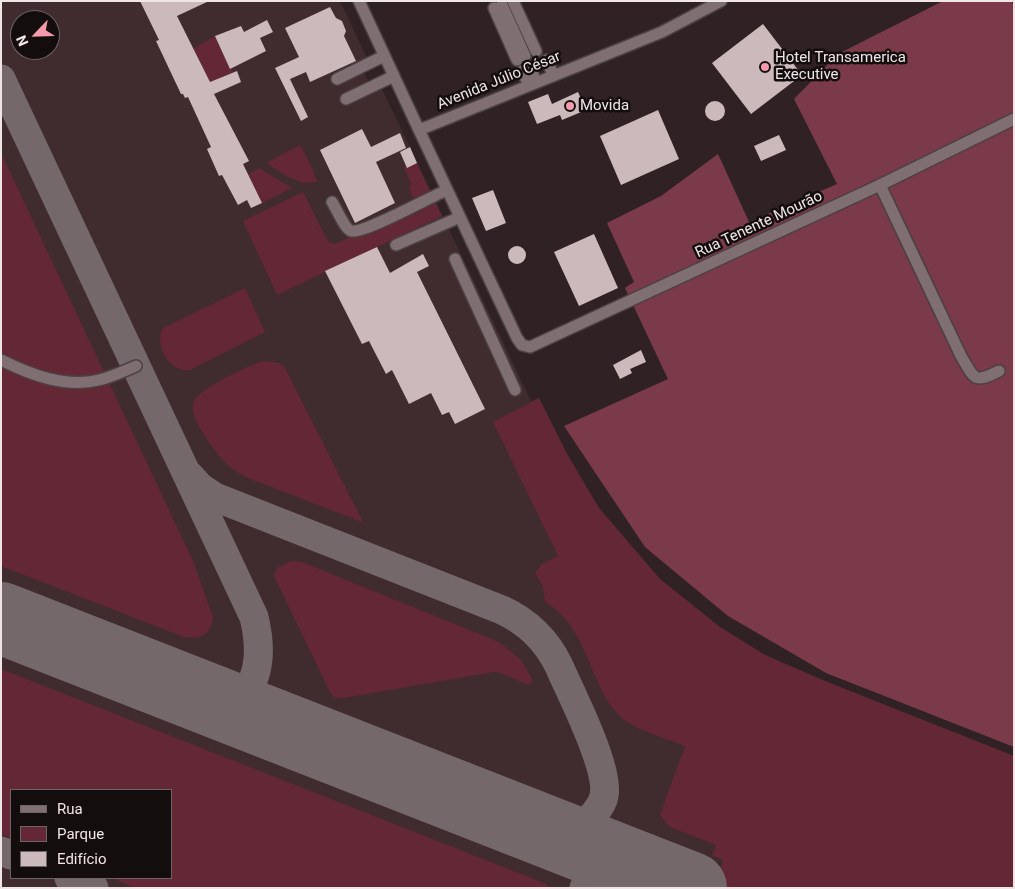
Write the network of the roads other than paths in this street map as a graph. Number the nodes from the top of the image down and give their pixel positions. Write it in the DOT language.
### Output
graph roads {
  1 [pos="359,1"];
  2 [pos="513,1"];
  3 [pos="521,1"];
  4 [pos="721,1"];
  5 [pos="498,6"];
  6 [pos="530,54"];
  7 [pos="384,56"];
  8 [pos="394,76"];
  9 [pos="337,79"];
  10 [pos="541,80"];
  11 [pos="346,99"];
  12 [pos="1014,119"];
  13 [pos="441,122"];
  14 [pos="419,130"];
  15 [pos="429,153"];
  16 [pos="880,185"];
  17 [pos="447,190"];
  18 [pos="332,202"];
  19 [pos="460,217"];
  20 [pos="396,245"];
  21 [pos="455,259"];
  22 [pos="487,274"];
  23 [pos="466,284"];
  24 [pos="1,360"];
  25 [pos="136,366"];
  26 [pos="1000,371"];
  27 [pos="515,390"];
  1 -- 7 [label="street"];
  2 -- 6 [label="street"];
  3 -- 6 [label="street"];
  4 -- 10 [label="street, Avenida Júlio César"];
  5 -- 6 [label="street"];
  7 -- 8 [label="street"];
  7 -- 9 [label="street"];
  8 -- 11 [label="street"];
  8 -- 14 [label="street"];
  10 -- 10 [label="street"];
  10 -- 13 [label="street, Avenida Júlio César"];
  12 -- 16 [label="street, Rua Tenente Mourão"];
  13 -- 14 [label="street, Avenida Júlio César"];
  13 -- 15 [label="street"];
  14 -- 15 [label="street"];
  15 -- 17 [label="street"];
  16 -- 22 [label="street, Rua Tenente Mourão"];
  16 -- 26 [label="street"];
  17 -- 18 [label="street"];
  17 -- 19 [label="street"];
  19 -- 20 [label="street"];
  19 -- 22 [label="street"];
  21 -- 23 [label="street"];
  22 -- 23 [label="street"];
  23 -- 27 [label="street"];
  24 -- 25 [label="street"];
}
